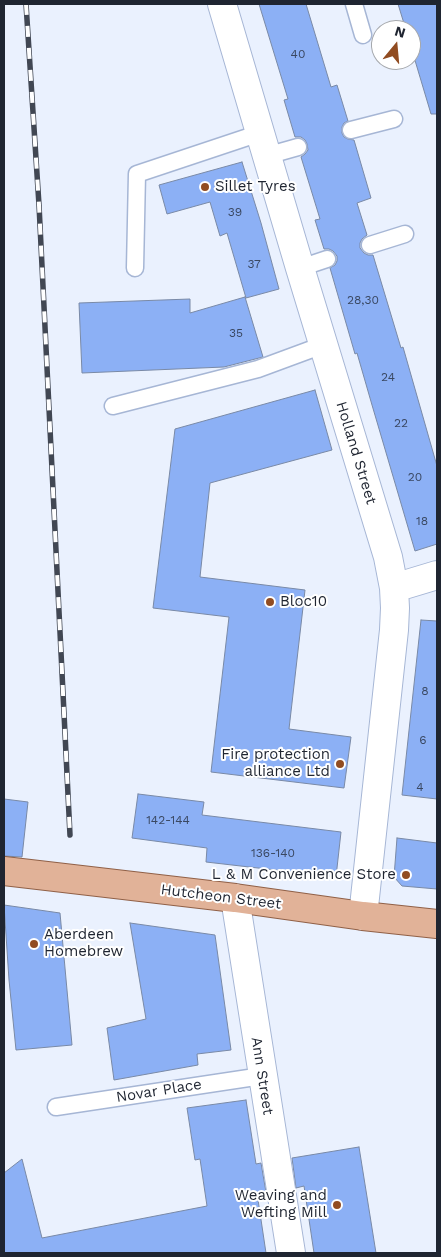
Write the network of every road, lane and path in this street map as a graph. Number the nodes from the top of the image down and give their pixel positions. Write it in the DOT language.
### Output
graph roads {
  1 [pos="222,4"];
  2 [pos="354,4"];
  3 [pos="363,35"];
  4 [pos="394,119"];
  5 [pos="351,130"];
  6 [pos="263,145"];
  7 [pos="298,147"];
  8 [pos="405,234"];
  9 [pos="370,245"];
  10 [pos="327,259"];
  11 [pos="135,268"];
  12 [pos="300,268"];
  13 [pos="323,345"];
  14 [pos="113,406"];
  15 [pos="437,575"];
  16 [pos="394,588"];
  17 [pos="4,872"];
  18 [pos="234,898"];
  19 [pos="363,916"];
  20 [pos="437,924"];
  21 [pos="262,1076"];
  22 [pos="56,1107"];
  23 [pos="291,1253"];
  1 -- 6 [label="street, Holland Street"];
  2 -- 3 [label="lane"];
  4 -- 5 [label="lane"];
  6 -- 7 [label="lane"];
  6 -- 11 [label="lane"];
  6 -- 12 [label="street, Holland Street"];
  8 -- 9 [label="lane"];
  10 -- 12 [label="lane"];
  12 -- 13 [label="street, Holland Street"];
  13 -- 14 [label="lane"];
  13 -- 16 [label="street, Holland Street"];
  15 -- 16 [label="street"];
  16 -- 19 [label="street, Holland Street"];
  17 -- 18 [label="main road, Hutcheon Street"];
  18 -- 19 [label="main road, Hutcheon Street"];
  18 -- 21 [label="street, Ann Street"];
  19 -- 20 [label="main road, Hutcheon Street"];
  21 -- 22 [label="lane, Novar Place"];
  21 -- 23 [label="street, Ann Street"];
}
